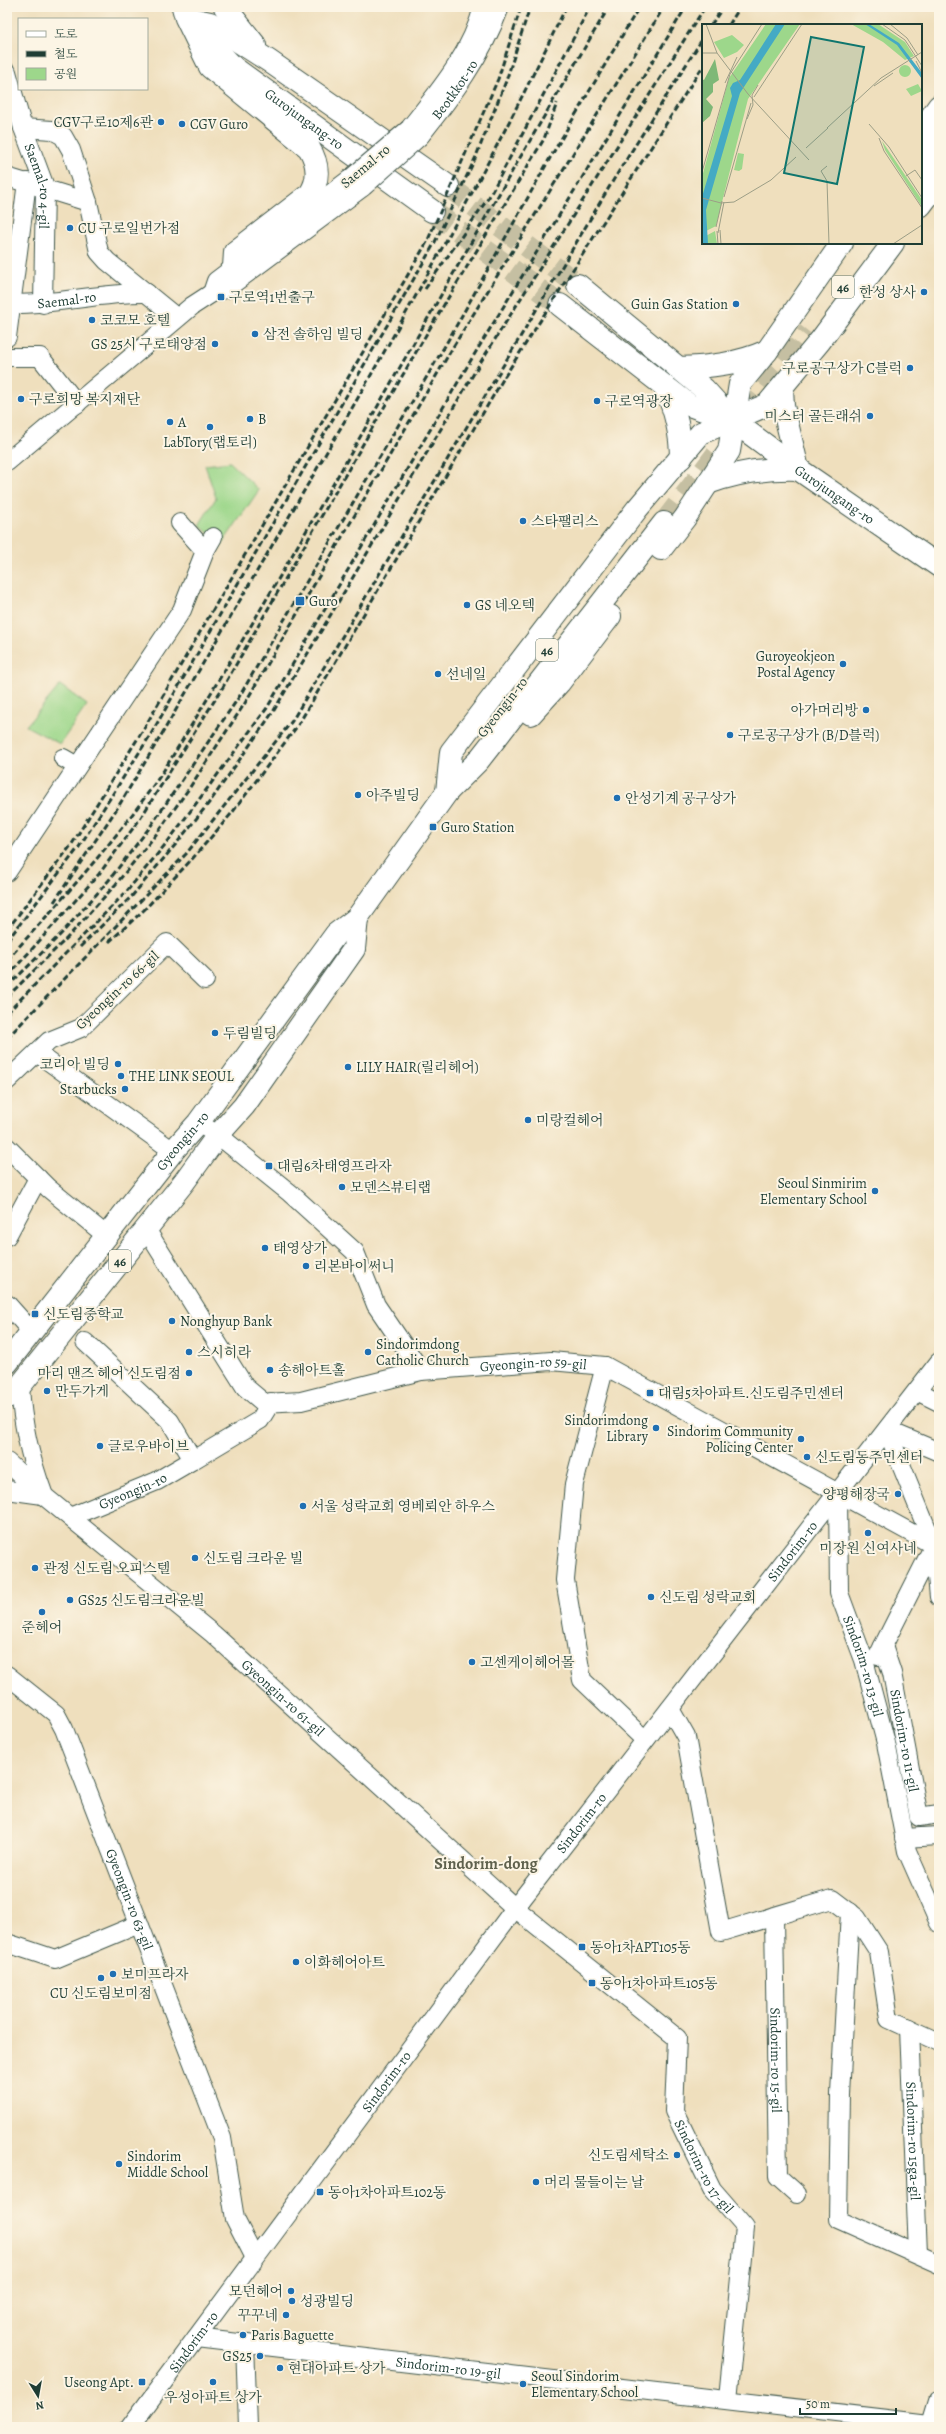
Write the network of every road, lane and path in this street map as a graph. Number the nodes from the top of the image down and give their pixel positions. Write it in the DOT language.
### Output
graph roads {
  1 [pos="225,7"];
  2 [pos="483,7"];
  3 [pos="500,7"];
  4 [pos="181,11"];
  5 [pos="269,61"];
  6 [pos="7,72"];
  7 [pos="939,106"];
  8 [pos="23,128"];
  9 [pos="922,130"];
  10 [pos="414,133"];
  11 [pos="939,134"];
  12 [pos="922,158"];
  13 [pos="939,159"];
  14 [pos="392,162"];
  15 [pos="7,177"];
  16 [pos="939,181"];
  17 [pos="27,182"];
  18 [pos="922,182"];
  19 [pos="357,183"];
  20 [pos="448,186"];
  21 [pos="45,187"];
  22 [pos="88,202"];
  23 [pos="922,204"];
  24 [pos="432,211"];
  25 [pos="841,244"];
  26 [pos="858,244"];
  27 [pos="876,244"];
  28 [pos="892,244"];
  29 [pos="234,267"];
  30 [pos="578,285"];
  31 [pos="147,293"];
  32 [pos="212,293"];
  33 [pos="11,304"];
  34 [pos="43,304"];
  35 [pos="560,305"];
  36 [pos="177,318"];
  37 [pos="7,336"];
  38 [pos="767,351"];
  39 [pos="7,357"];
  40 [pos="678,368"];
  41 [pos="664,386"];
  42 [pos="782,388"];
  43 [pos="77,404"];
  44 [pos="733,421"];
  45 [pos="9,456"];
  46 [pos="681,458"];
  47 [pos="798,469"];
  48 [pos="708,483"];
  49 [pos="660,518"];
  50 [pos="180,523"];
  51 [pos="939,566"];
  52 [pos="447,792"];
  53 [pos="7,872"];
  54 [pos="357,918"];
  55 [pos="205,980"];
  56 [pos="37,1053"];
  57 [pos="7,1081"];
  58 [pos="198,1123"];
  59 [pos="218,1135"];
  60 [pos="7,1147"];
  61 [pos="173,1151"];
  62 [pos="38,1178"];
  63 [pos="146,1229"];
  64 [pos="7,1236"];
  65 [pos="108,1236"];
  66 [pos="7,1304"];
  67 [pos="32,1332"];
  68 [pos="85,1342"];
  69 [pos="9,1357"];
  70 [pos="939,1362"];
  71 [pos="605,1366"];
  72 [pos="421,1371"];
  73 [pos="917,1391"];
  74 [pos="13,1392"];
  75 [pos="271,1402"];
  76 [pos="939,1402"];
  77 [pos="887,1430"];
  78 [pos="939,1452"];
  79 [pos="193,1460"];
  80 [pos="7,1462"];
  81 [pos="7,1490"];
  82 [pos="838,1493"];
  83 [pos="44,1496"];
  84 [pos="70,1517"];
  85 [pos="937,1543"];
  86 [pos="939,1596"];
  87 [pos="883,1646"];
  88 [pos="7,1675"];
  89 [pos="868,1676"];
  90 [pos="670,1709"];
  91 [pos="646,1740"];
  92 [pos="939,1814"];
  93 [pos="939,1836"];
  94 [pos="904,1838"];
  95 [pos="515,1908"];
  96 [pos="850,1912"];
  97 [pos="774,1916"];
  98 [pos="939,1923"];
  99 [pos="139,1924"];
  100 [pos="7,1943"];
  101 [pos="909,2028"];
  102 [pos="939,2042"];
  103 [pos="797,2194"];
  104 [pos="918,2254"];
  105 [pos="255,2258"];
  106 [pos="939,2264"];
  107 [pos="196,2338"];
  108 [pos="245,2344"];
  109 [pos="728,2399"];
  110 [pos="939,2400"];
  111 [pos="854,2414"];
  112 [pos="936,2424"];
  113 [pos="130,2427"];
  114 [pos="248,2427"];
  115 [pos="838,2427"];
  1 -- 5 [label="main road"];
  2 -- 10 [label="street, Saemal-ro"];
  3 -- 10 [label="street, Beotkkot-ro"];
  4 -- 5 [label="main road, Gurojungang-ro"];
  4 -- 24 [label="main road, Gurojungang-ro, bridge"];
  4 -- 29 [label="main road"];
  5 -- 20 [label="main road, Gurojungang-ro, bridge"];
  6 -- 8 [label="street, Saemal-ro 4-gil"];
  7 -- 9 [label="main road"];
  8 -- 21 [label="street, Saemal-ro 4-gil"];
  8 -- 22 [label="street"];
  10 -- 14 [label="street, Beotkkot-ro, bridge"];
  10 -- 19 [label="street, Saemal-ro, bridge"];
  11 -- 12 [label="main road"];
  13 -- 18 [label="main road"];
  14 -- 19 [label="street, Saemal-ro, bridge"];
  15 -- 17 [label="street"];
  16 -- 23 [label="main road"];
  17 -- 21 [label="street"];
  17 -- 33 [label="street"];
  19 -- 29 [label="street, Saemal-ro"];
  19 -- 32 [label="street, Saemal-ro"];
  21 -- 22 [label="street"];
  21 -- 34 [label="street, Saemal-ro 4-gil"];
  22 -- 31 [label="street"];
  25 -- 38 [label="main road"];
  26 -- 27 [label="main road, 46"];
  28 -- 42 [label="main road"];
  29 -- 32 [label="street, Saemal-ro"];
  30 -- 40 [label="main road, Gurojungang-ro"];
  31 -- 34 [label="street, Saemal-ro"];
  31 -- 36 [label="street"];
  32 -- 36 [label="street, Saemal-ro"];
  33 -- 34 [label="street, Saemal-ro"];
  33 -- 37 [label="street"];
  35 -- 41 [label="main road, Gurojungang-ro"];
  36 -- 43 [label="street, Saemal-ro"];
  38 -- 40 [label="main road"];
  38 -- 44 [label="main road"];
  39 -- 43 [label="street"];
  40 -- 44 [label="main road, Gurojungang-ro"];
  41 -- 44 [label="main road, Gurojungang-ro"];
  41 -- 46 [label="main road"];
  42 -- 44 [label="main road"];
  42 -- 47 [label="main road"];
  43 -- 45 [label="street, Saemal-ro"];
  44 -- 46 [label="main road"];
  44 -- 47 [label="main road, Gurojungang-ro"];
  44 -- 48 [label="main road"];
  46 -- 52 [label="main road, 46"];
  47 -- 48 [label="main road"];
  47 -- 51 [label="main road, Gurojungang-ro"];
  48 -- 52 [label="main road"];
  49 -- 52 [label="main road, Gyeongin-ro / 46"];
  50 -- 53 [label="street"];
  52 -- 54 [label="main road, Gyeongin-ro / 46"];
  54 -- 58 [label="main road, Gyeongin-ro / 46"];
  54 -- 59 [label="main road, Gyeongin-ro / 46"];
  55 -- 56 [label="street, Gyeongin-ro 66-gil"];
  56 -- 57 [label="street, Gyeongin-ro 66-gil"];
  56 -- 61 [label="street"];
  58 -- 59 [label="street"];
  58 -- 61 [label="main road, Gyeongin-ro / 46"];
  59 -- 63 [label="main road, Gyeongin-ro / 46"];
  59 -- 72 [label="street"];
  60 -- 62 [label="street"];
  61 -- 65 [label="main road, Gyeongin-ro / 46"];
  62 -- 64 [label="street"];
  62 -- 65 [label="street"];
  63 -- 74 [label="main road, Gyeongin-ro / 46"];
  63 -- 75 [label="street"];
  65 -- 67 [label="main road, Gyeongin-ro / 46"];
  66 -- 67 [label="street"];
  67 -- 69 [label="main road, Gyeongin-ro / 46"];
  68 -- 79 [label="street"];
  70 -- 73 [label="street, Sindorim-ro"];
  71 -- 72 [label="street, Gyeongin-ro 59-gil"];
  71 -- 82 [label="street, Gyeongin-ro 59-gil"];
  71 -- 91 [label="street"];
  72 -- 75 [label="street"];
  73 -- 76 [label="street"];
  73 -- 77 [label="street, Sindorim-ro"];
  74 -- 83 [label="street"];
  75 -- 79 [label="street, Gyeongin-ro"];
  77 -- 78 [label="street"];
  77 -- 82 [label="street, Sindorim-ro"];
  77 -- 85 [label="street"];
  79 -- 84 [label="street, Gyeongin-ro"];
  80 -- 83 [label="street, Gyeongin-ro 61-gil"];
  81 -- 83 [label="street"];
  82 -- 85 [label="street"];
  82 -- 89 [label="street, Sindorim-ro 13-gil"];
  82 -- 90 [label="street, Sindorim-ro"];
  83 -- 84 [label="street, Gyeongin-ro 61-gil"];
  84 -- 95 [label="street, Gyeongin-ro 61-gil"];
  85 -- 86 [label="street"];
  85 -- 87 [label="street"];
  87 -- 89 [label="street"];
  87 -- 92 [label="street, Sindorim-ro 11-gil"];
  88 -- 99 [label="street, Gyeongin-ro 63-gil"];
  89 -- 94 [label="street, Sindorim-ro 13-gil"];
  90 -- 91 [label="street, Sindorim-ro"];
  90 -- 97 [label="street"];
  91 -- 95 [label="street, Sindorim-ro"];
  93 -- 94 [label="street"];
  94 -- 98 [label="street, Sindorim-ro 13-gil"];
  95 -- 105 [label="street, Sindorim-ro"];
  95 -- 109 [label="street, Sindorim-ro 17-gil"];
  96 -- 97 [label="street"];
  96 -- 101 [label="street"];
  96 -- 104 [label="street"];
  97 -- 103 [label="street, Sindorim-ro 15-gil"];
  99 -- 100 [label="street"];
  99 -- 105 [label="street, Gyeongin-ro 63-gil"];
  101 -- 102 [label="street"];
  101 -- 104 [label="street, Sindorim-ro 15ga-gil"];
  104 -- 106 [label="street"];
  105 -- 107 [label="street, Sindorim-ro"];
  107 -- 108 [label="street, Sindorim-ro 19-gil"];
  107 -- 113 [label="street, Sindorim-ro"];
  108 -- 109 [label="street, Sindorim-ro 19-gil"];
  108 -- 114 [label="street"];
  109 -- 111 [label="street, Sindorim-ro 19-gil"];
  110 -- 112 [label="street"];
  111 -- 112 [label="street, Sindorim-ro 19-gil"];
  111 -- 115 [label="street"];
}
